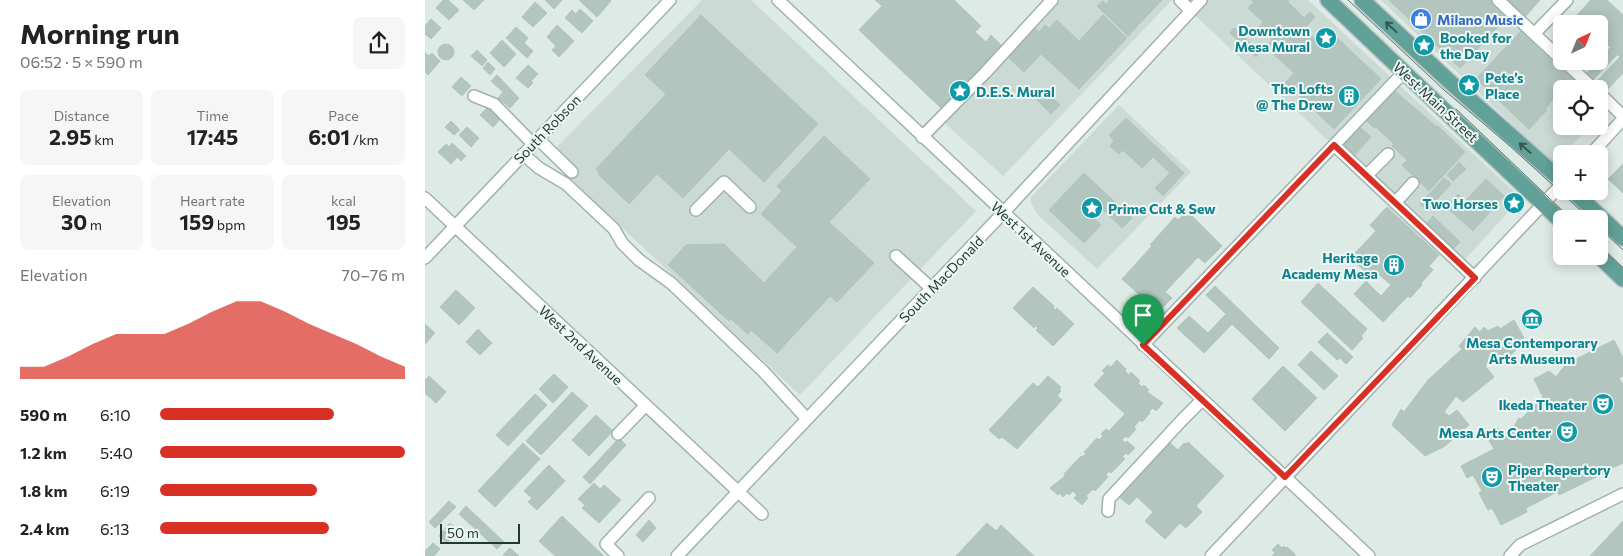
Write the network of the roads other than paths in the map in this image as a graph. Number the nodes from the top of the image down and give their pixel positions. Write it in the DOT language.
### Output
graph roads {
  1 [pos="670,0"];
  2 [pos="778,0"];
  3 [pos="1052,0"];
  4 [pos="1180,0"];
  5 [pos="1201,0"];
  6 [pos="1328,0"];
  7 [pos="1361,0"];
  8 [pos="1498,0"];
  9 [pos="1567,0"];
  10 [pos="1191,11"];
  11 [pos="1534,34"];
  12 [pos="1553,52"];
  13 [pos="1574,70"];
  14 [pos="1404,72"];
  15 [pos="1584,80"];
  16 [pos="474,96"];
  17 [pos="1608,102"];
  18 [pos="1623,117"];
  19 [pos="922,137"];
  20 [pos="536,141"];
  21 [pos="1334,145"];
  22 [pos="1599,145"];
  23 [pos="523,154"];
  24 [pos="1388,154"];
  25 [pos="572,172"];
  26 [pos="1553,173"];
  27 [pos="1367,175"];
  28 [pos="1413,183"];
  29 [pos="1553,194"];
  30 [pos="425,198"];
  31 [pos="1583,200"];
  32 [pos="1395,203"];
  33 [pos="1543,205"];
  34 [pos="750,207"];
  35 [pos="696,210"];
  36 [pos="1003,214"];
  37 [pos="1553,214"];
  38 [pos="455,226"];
  39 [pos="1623,238"];
  40 [pos="896,256"];
  41 [pos="425,258"];
  42 [pos="1608,265"];
  43 [pos="1475,278"];
  44 [pos="1623,279"];
  45 [pos="932,289"];
  46 [pos="1143,345"];
  47 [pos="1202,400"];
  48 [pos="645,405"];
  49 [pos="807,419"];
  50 [pos="618,434"];
  51 [pos="1285,477"];
  52 [pos="737,492"];
  53 [pos="1623,494"];
  54 [pos="649,498"];
  55 [pos="1108,510"];
  56 [pos="763,514"];
  57 [pos="618,556"];
  58 [pos="677,556"];
  59 [pos="1211,556"];
  60 [pos="1369,556"];
  61 [pos="1510,556"];
  1 -- 20 [label="street, South Robson"];
  2 -- 19 [label="street, West 1st Avenue"];
  3 -- 19 [label="street"];
  4 -- 10 [label="street"];
  5 -- 10 [label="street, South MacDonald"];
  6 -- 14 [label="main road, West Main Street"];
  26 -- 7 [label="main road, West Main Street, one-way"];
  8 -- 11 [label="street"];
  9 -- 11 [label="street"];
  10 -- 36 [label="street, South MacDonald"];
  11 -- 12 [label="street"];
  13 -- 15 [label="street"];
  14 -- 21 [label="street"];
  14 -- 33 [label="main road, West Main Street"];
  16 -- 20 [label="street"];
  17 -- 18 [label="street"];
  18 -- 22 [label="street"];
  19 -- 36 [label="street, West 1st Avenue"];
  20 -- 23 [label="street, South Robson"];
  20 -- 25 [label="street"];
  21 -- 27 [label="street"];
  21 -- 46 [label="street"];
  23 -- 38 [label="street, South Robson"];
  23 -- 49 [label="street"];
  24 -- 27 [label="street"];
  27 -- 32 [label="street"];
  28 -- 32 [label="street"];
  29 -- 33 [label="street"];
  30 -- 38 [label="street, West 2nd Avenue"];
  31 -- 39 [label="main road"];
  32 -- 43 [label="street"];
  33 -- 37 [label="main road, West Main Street"];
  33 -- 43 [label="street"];
  34 -- 35 [label="street"];
  36 -- 45 [label="street, South MacDonald"];
  36 -- 46 [label="street, West 1st Avenue"];
  38 -- 41 [label="street, South Robson"];
  38 -- 48 [label="street, West 2nd Avenue"];
  40 -- 45 [label="street"];
  42 -- 44 [label="main road"];
  43 -- 51 [label="street"];
  45 -- 49 [label="street, South MacDonald"];
  46 -- 47 [label="street, West 1st Avenue"];
  47 -- 51 [label="street, West 1st Avenue"];
  47 -- 55 [label="street"];
  48 -- 50 [label="street"];
  48 -- 52 [label="street, West 2nd Avenue"];
  49 -- 52 [label="street, South MacDonald"];
  51 -- 59 [label="street"];
  51 -- 60 [label="street, West 1st Avenue"];
  52 -- 56 [label="street, West 2nd Avenue"];
  52 -- 58 [label="street, South MacDonald"];
  53 -- 61 [label="street"];
  54 -- 57 [label="street"];
}
